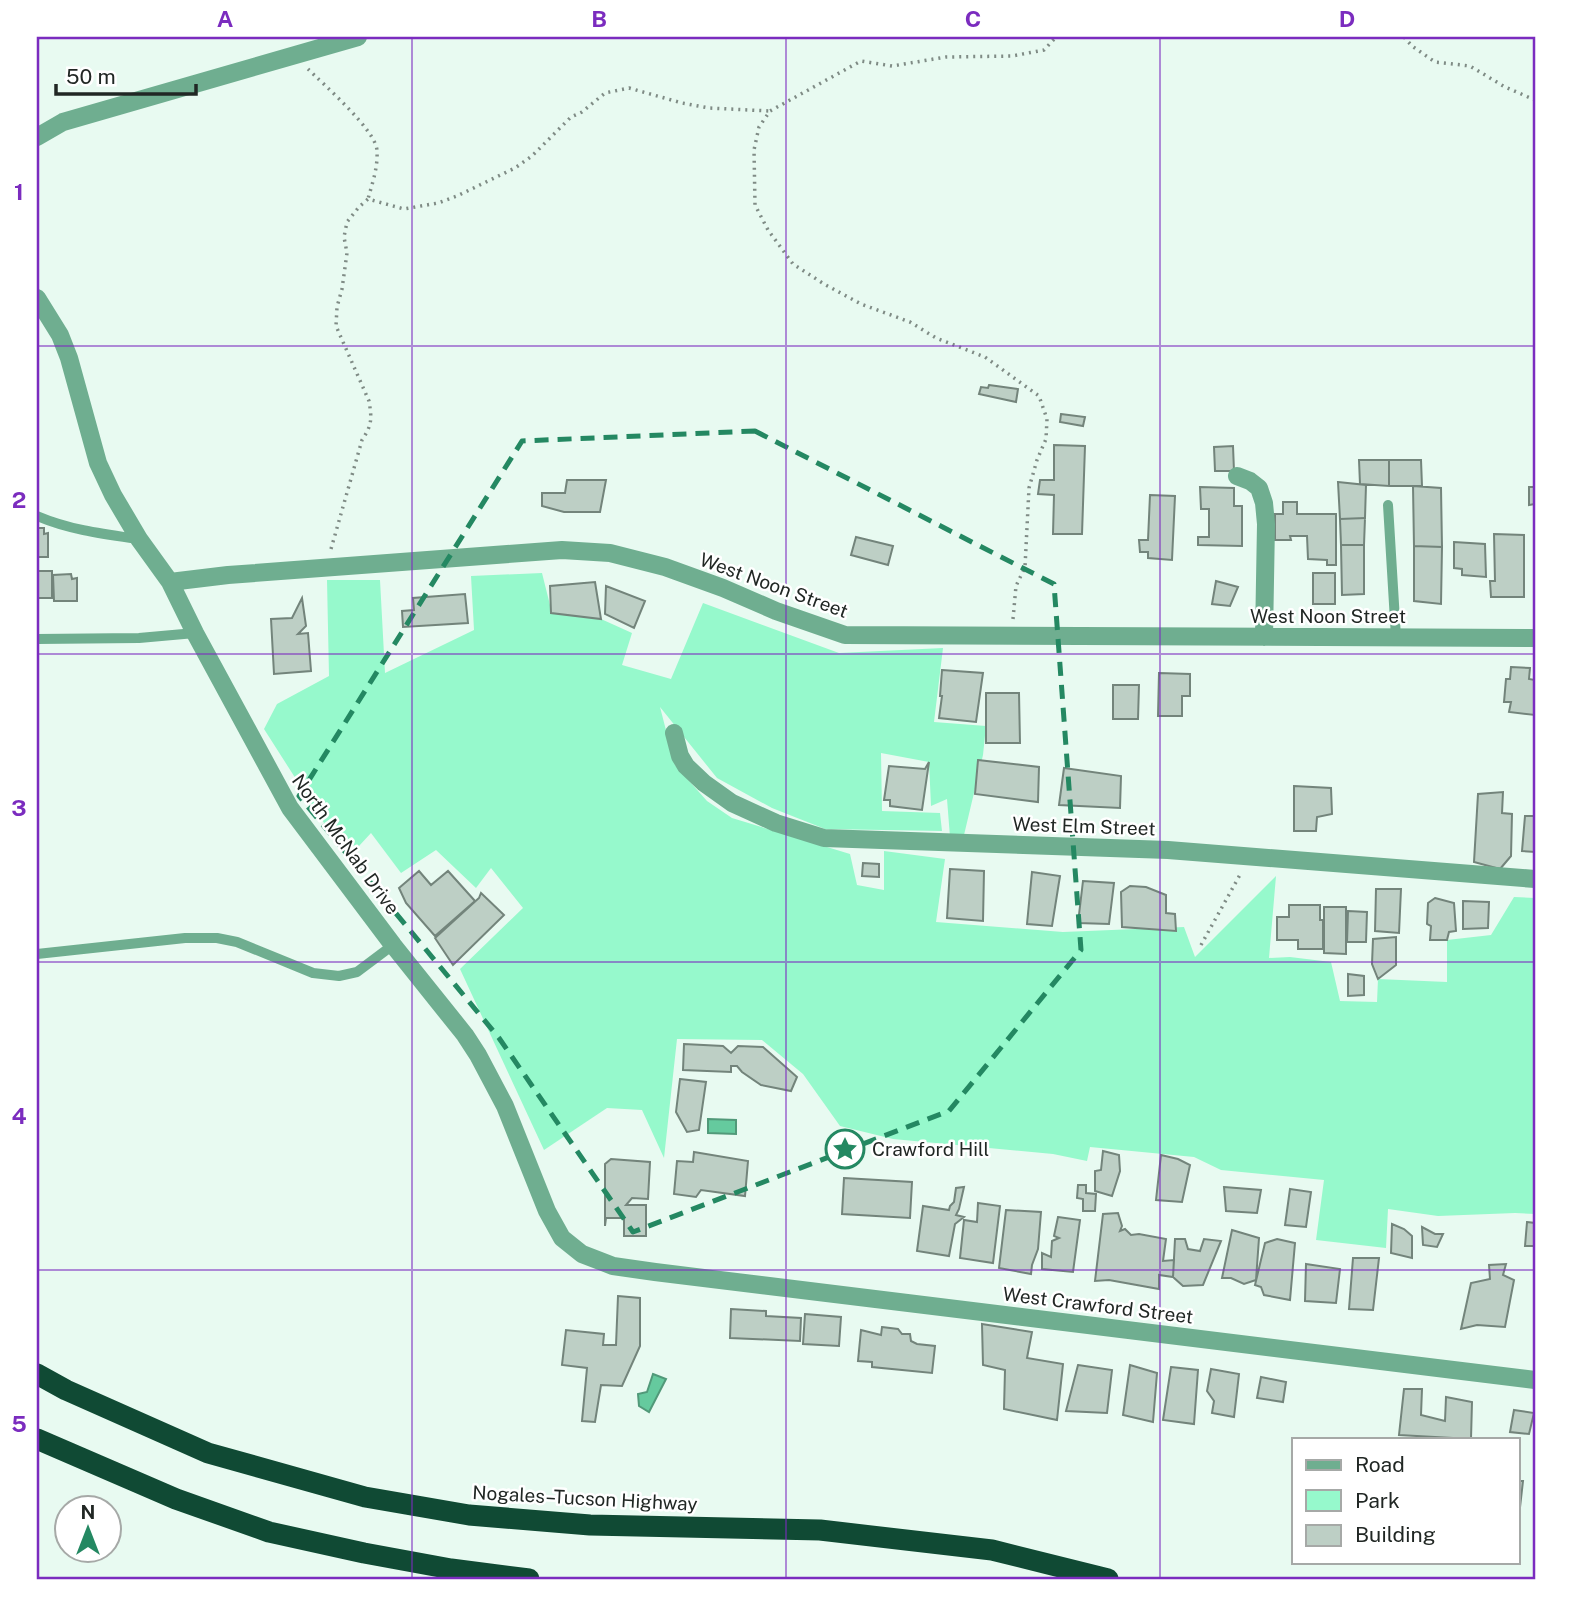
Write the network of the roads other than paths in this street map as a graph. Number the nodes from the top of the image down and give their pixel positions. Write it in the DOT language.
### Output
graph roads {
  1 [pos="358,37"];
  2 [pos="37,137"];
  3 [pos="37,298"];
  4 [pos="1237,476"];
  5 [pos="1388,505"];
  6 [pos="37,516"];
  7 [pos="139,539"];
  8 [pos="170,582"];
  9 [pos="195,633"];
  10 [pos="1264,637"];
  11 [pos="1396,637"];
  12 [pos="1535,638"];
  13 [pos="37,639"];
  14 [pos="674,733"];
  15 [pos="1535,879"];
  16 [pos="393,945"];
  17 [pos="37,954"];
  18 [pos="655,1272"];
  19 [pos="37,1374"];
  20 [pos="1535,1380"];
  21 [pos="37,1439"];
  22 [pos="529,1579"];
  23 [pos="1108,1579"];
  1 -- 2 [label="street"];
  3 -- 7 [label="street, North McNab Drive"];
  4 -- 10 [label="street"];
  5 -- 11 [label="lane"];
  6 -- 7 [label="lane"];
  7 -- 8 [label="street, North McNab Drive"];
  8 -- 9 [label="street, North McNab Drive"];
  8 -- 10 [label="street, West Noon Street"];
  9 -- 13 [label="lane"];
  9 -- 16 [label="street, North McNab Drive"];
  10 -- 11 [label="street, West Noon Street"];
  11 -- 12 [label="street, West Noon Street"];
  14 -- 15 [label="street, West Elm Street"];
  16 -- 17 [label="lane"];
  16 -- 18 [label="street, North McNab Drive"];
  18 -- 20 [label="street, West Crawford Street"];
  19 -- 23 [label="highway, Nogales–Tucson Highway"];
  21 -- 22 [label="highway"];
}
